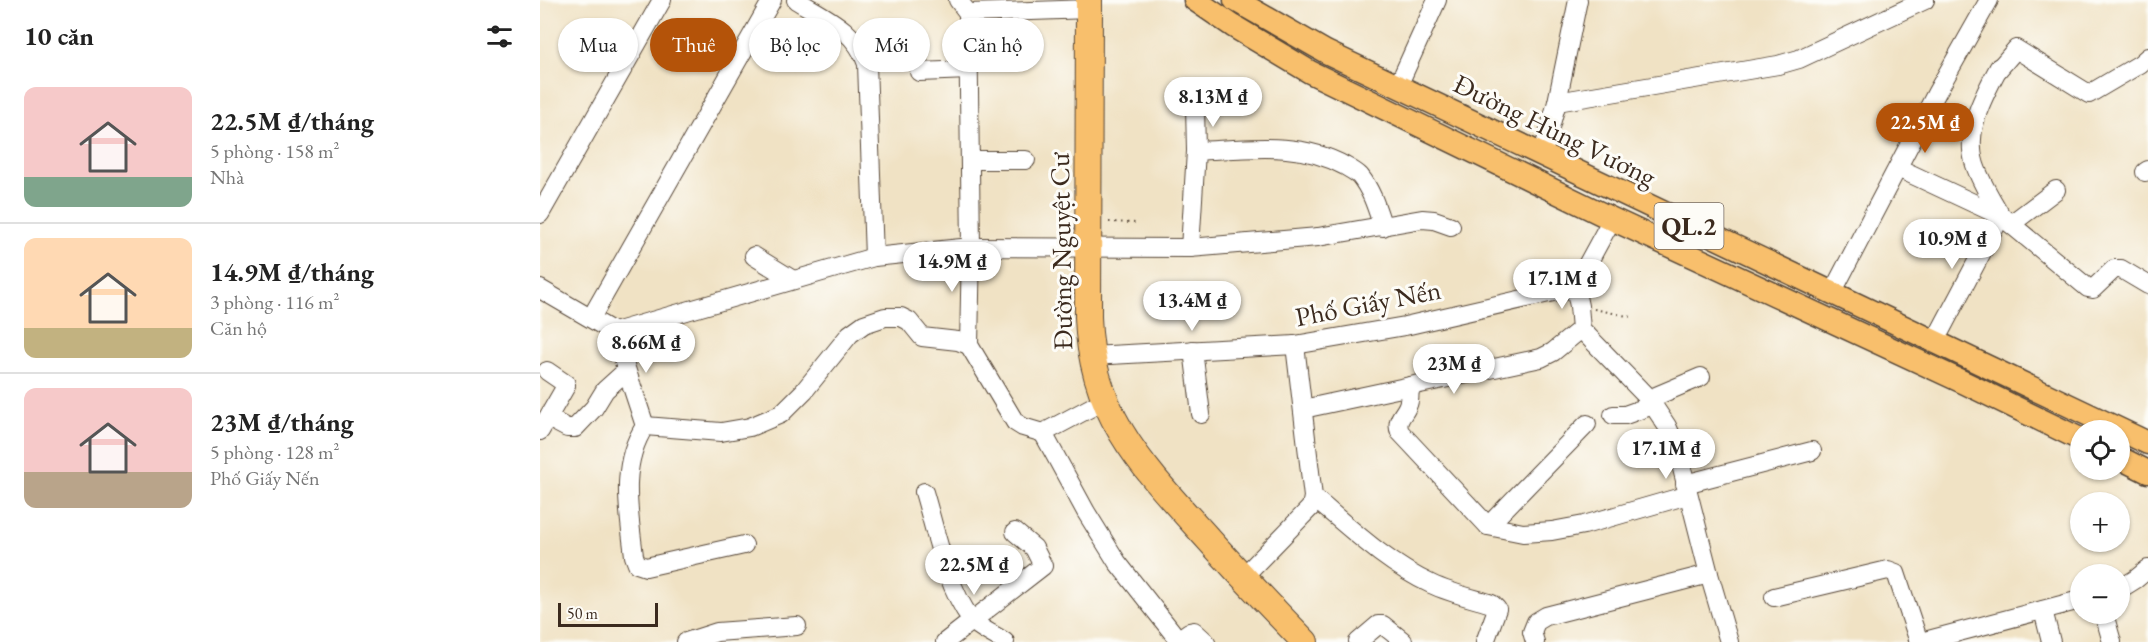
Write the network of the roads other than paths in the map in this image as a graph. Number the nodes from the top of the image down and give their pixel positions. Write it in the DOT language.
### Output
graph roads {
  1 [pos="662,0"];
  2 [pos="772,0"];
  3 [pos="795,0"];
  4 [pos="1195,0"];
  5 [pos="1235,0"];
  6 [pos="1437,0"];
  7 [pos="1578,0"];
  8 [pos="1989,0"];
  9 [pos="1915,2"];
  10 [pos="1089,4"];
  11 [pos="963,7"];
  12 [pos="2148,57"];
  13 [pos="969,72"];
  14 [pos="1398,87"];
  15 [pos="1557,102"];
  16 [pos="1195,105"];
  17 [pos="1196,151"];
  18 [pos="1542,156"];
  19 [pos="970,160"];
  20 [pos="1026,160"];
  21 [pos="1898,168"];
  22 [pos="2056,190"];
  23 [pos="1644,205"];
  24 [pos="540,214"];
  25 [pos="2006,220"];
  26 [pos="1622,223"];
  27 [pos="1451,226"];
  28 [pos="1383,227"];
  29 [pos="971,247"];
  30 [pos="1088,248"];
  31 [pos="1190,248"];
  32 [pos="754,256"];
  33 [pos="874,257"];
  34 [pos="793,280"];
  35 [pos="2148,285"];
  36 [pos="1575,287"];
  37 [pos="540,289"];
  38 [pos="1832,293"];
  39 [pos="591,318"];
  40 [pos="1581,329"];
  41 [pos="614,332"];
  42 [pos="1935,341"];
  43 [pos="969,345"];
  44 [pos="1295,345"];
  45 [pos="1193,350"];
  46 [pos="1091,356"];
  47 [pos="547,371"];
  48 [pos="626,371"];
  49 [pos="1701,376"];
  50 [pos="1410,387"];
  51 [pos="1106,400"];
  52 [pos="1651,402"];
  53 [pos="1303,409"];
  54 [pos="1201,414"];
  55 [pos="1613,415"];
  56 [pos="1587,424"];
  57 [pos="544,425"];
  58 [pos="645,426"];
  59 [pos="1043,433"];
  60 [pos="2070,434"];
  61 [pos="2148,443"];
  62 [pos="1812,451"];
  63 [pos="2130,463"];
  64 [pos="2148,472"];
  65 [pos="1687,489"];
  66 [pos="924,492"];
  67 [pos="1313,497"];
  68 [pos="1488,526"];
  69 [pos="1015,532"];
  70 [pos="744,544"];
  71 [pos="2148,569"];
  72 [pos="1708,574"];
  73 [pos="1243,577"];
  74 [pos="2148,581"];
  75 [pos="2130,583"];
  76 [pos="2130,587"];
  77 [pos="1774,597"];
  78 [pos="2070,603"];
  79 [pos="2043,610"];
  80 [pos="972,620"];
  81 [pos="2107,624"];
  82 [pos="797,626"];
  83 [pos="1292,638"];
  84 [pos="1179,641"];
  85 [pos="1403,641"];
  86 [pos="686,642"];
  87 [pos="945,642"];
  88 [pos="1005,642"];
  89 [pos="1206,642"];
  90 [pos="1358,642"];
  91 [pos="1485,642"];
  92 [pos="1535,642"];
  93 [pos="1729,642"];
  94 [pos="1920,642"];
  95 [pos="2051,642"];
  96 [pos="2112,642"];
  1 -- 24 [label="street"];
  2 -- 39 [label="street"];
  3 -- 33 [label="street"];
  4 -- 26 [label="main road, Đường Hùng Vương / QL.2"];
  5 -- 14 [label="main road, Đường Hùng Vương / QL.2"];
  6 -- 14 [label="street"];
  7 -- 15 [label="street"];
  8 -- 21 [label="street"];
  9 -- 15 [label="street"];
  10 -- 11 [label="street"];
  10 -- 30 [label="highway, Đường Nguyệt Cư"];
  12 -- 25 [label="street"];
  13 -- 19 [label="street"];
  14 -- 18 [label="main road, Đường Hùng Vương / QL.2"];
  15 -- 18 [label="street"];
  16 -- 17 [label="street"];
  17 -- 28 [label="street"];
  17 -- 31 [label="street"];
  18 -- 23 [label="main road, Đường Hùng Vương / QL.2"];
  19 -- 20 [label="street"];
  19 -- 29 [label="street"];
  21 -- 25 [label="street"];
  21 -- 38 [label="street"];
  22 -- 25 [label="street"];
  23 -- 26 [label="main road"];
  23 -- 38 [label="main road, Đường Hùng Vương / QL.2"];
  25 -- 35 [label="street"];
  25 -- 42 [label="street"];
  26 -- 36 [label="street"];
  26 -- 60 [label="main road, Đường Hùng Vương / QL.2"];
  27 -- 28 [label="street"];
  28 -- 31 [label="street"];
  29 -- 30 [label="street"];
  29 -- 33 [label="street"];
  29 -- 43 [label="street"];
  30 -- 31 [label="street"];
  30 -- 46 [label="highway, Đường Nguyệt Cư"];
  32 -- 34 [label="street"];
  33 -- 34 [label="street"];
  34 -- 41 [label="street"];
  36 -- 40 [label="street"];
  36 -- 44 [label="street, Phố Giấy Nến"];
  37 -- 39 [label="street"];
  38 -- 42 [label="main road, Đường Hùng Vương / QL.2"];
  39 -- 41 [label="street"];
  40 -- 50 [label="street"];
  40 -- 52 [label="street"];
  41 -- 48 [label="street"];
  42 -- 61 [label="main road, Đường Hùng Vương / QL.2"];
  43 -- 58 [label="street"];
  43 -- 59 [label="street"];
  44 -- 45 [label="street, Phố Giấy Nến"];
  44 -- 53 [label="street"];
  45 -- 46 [label="street, Phố Giấy Nến"];
  45 -- 54 [label="street"];
  46 -- 51 [label="highway, Đường Nguyệt Cư"];
  47 -- 57 [label="street"];
  48 -- 57 [label="street"];
  48 -- 58 [label="street"];
  49 -- 52 [label="street"];
  50 -- 53 [label="street"];
  50 -- 68 [label="street"];
  51 -- 59 [label="street"];
  51 -- 73 [label="highway, Đường Nguyệt Cư"];
  52 -- 55 [label="street"];
  52 -- 65 [label="street"];
  53 -- 67 [label="street"];
  56 -- 68 [label="street"];
  58 -- 70 [label="street"];
  59 -- 84 [label="street"];
  62 -- 65 [label="street"];
  63 -- 64 [label="main road"];
  65 -- 68 [label="street"];
  65 -- 72 [label="street"];
  66 -- 80 [label="street"];
  67 -- 73 [label="street"];
  67 -- 91 [label="street"];
  69 -- 80 [label="street"];
  71 -- 75 [label="street"];
  72 -- 92 [label="street"];
  72 -- 93 [label="street"];
  73 -- 83 [label="highway, Đường Nguyệt Cư"];
  74 -- 76 [label="street"];
  77 -- 94 [label="street"];
  78 -- 79 [label="street"];
  79 -- 94 [label="street"];
  79 -- 95 [label="street"];
  80 -- 87 [label="street"];
  80 -- 88 [label="street"];
  81 -- 96 [label="street"];
  82 -- 86 [label="street"];
  84 -- 89 [label="street"];
  85 -- 90 [label="street"];
}
